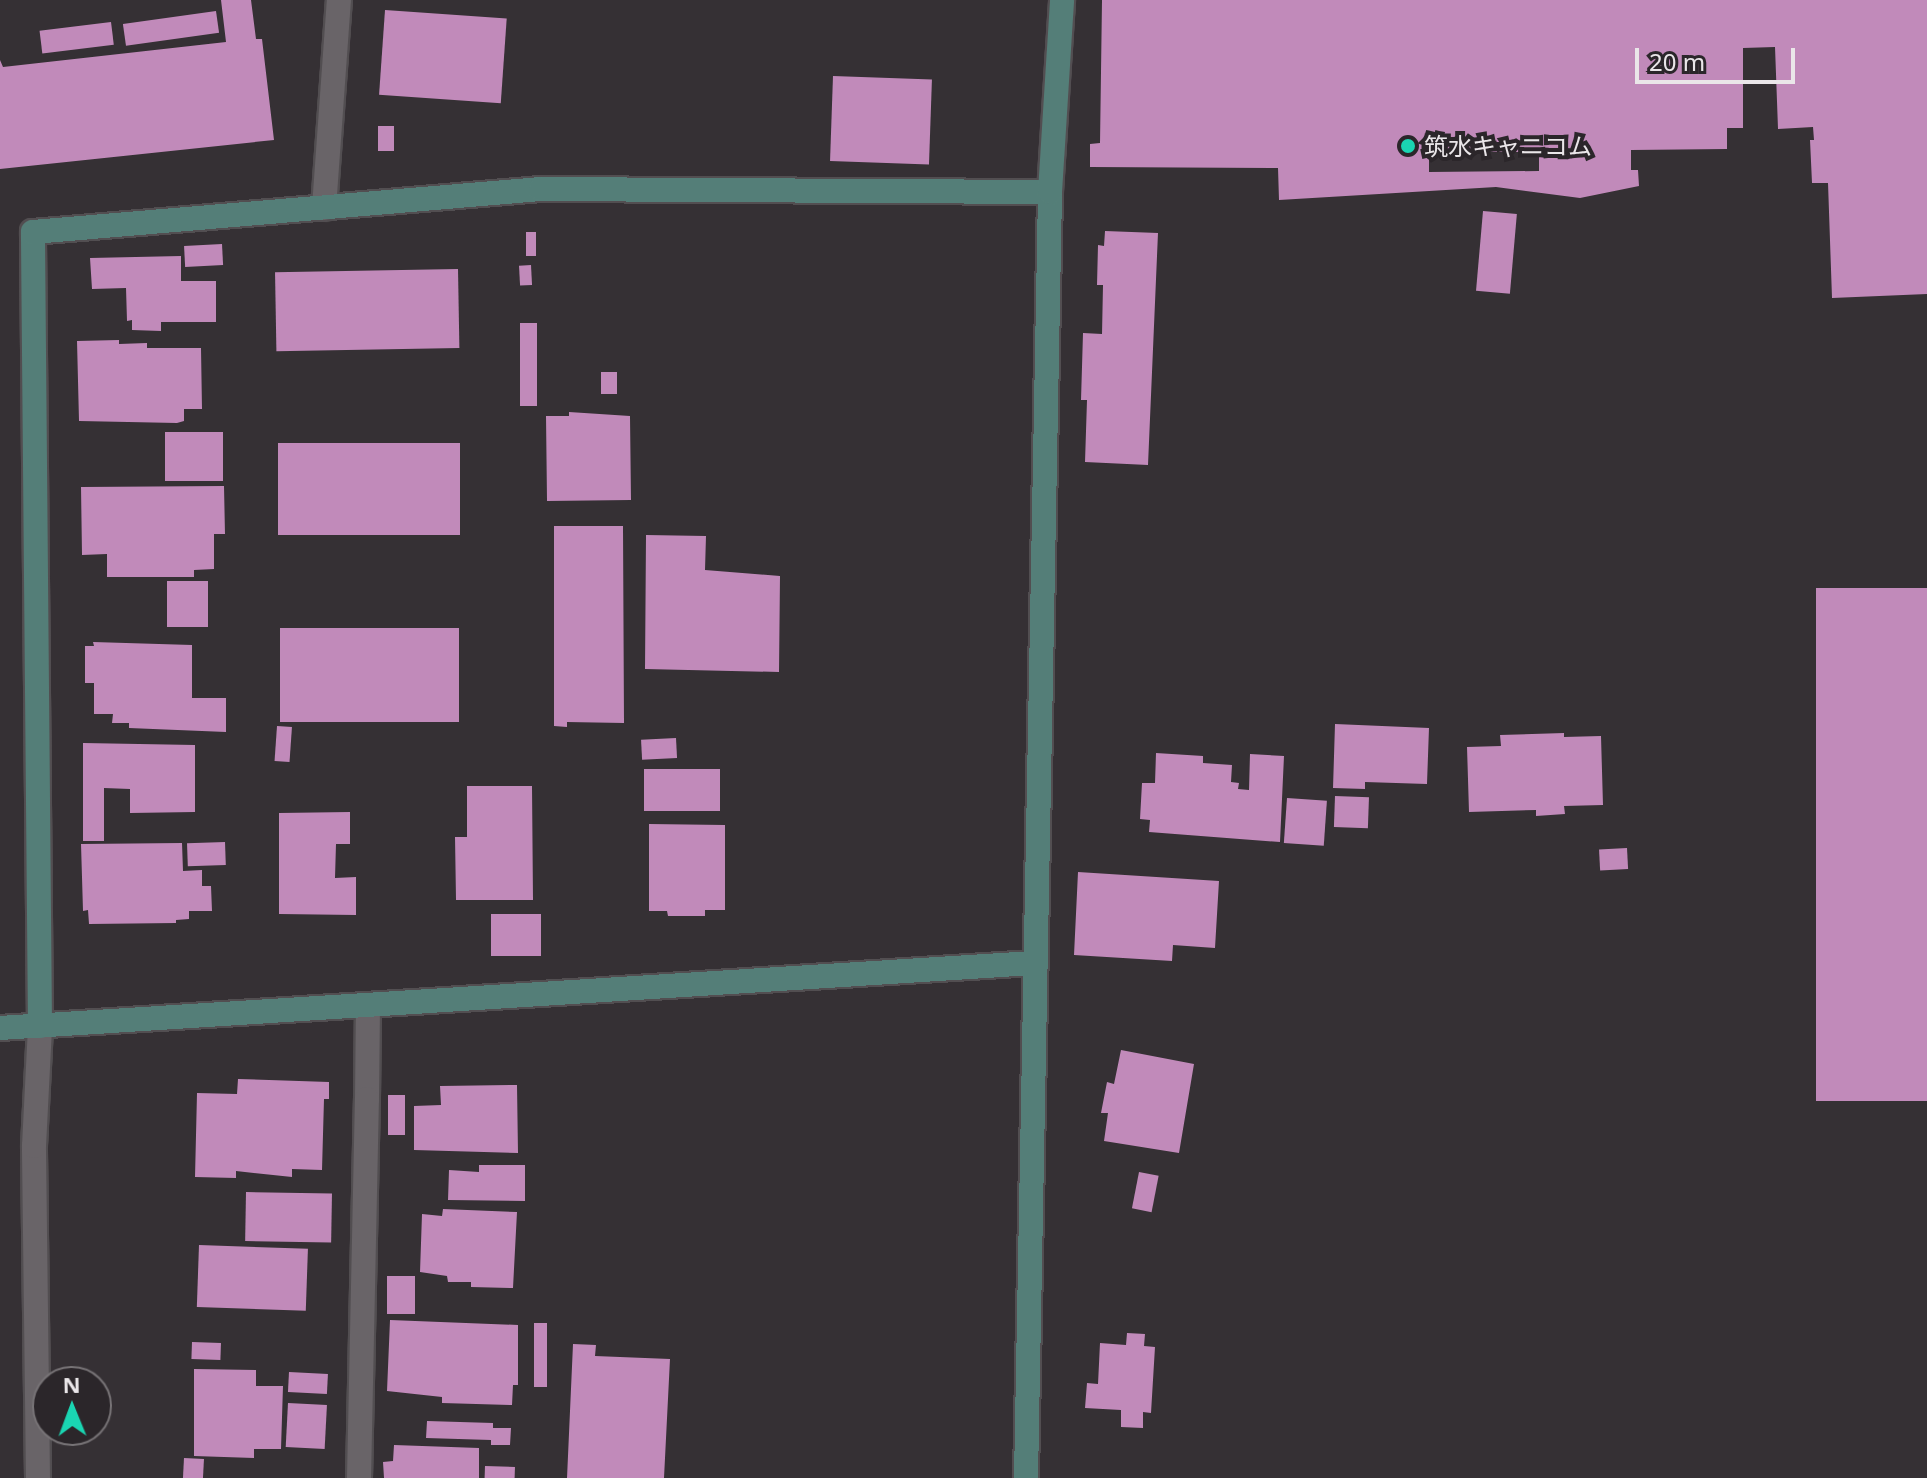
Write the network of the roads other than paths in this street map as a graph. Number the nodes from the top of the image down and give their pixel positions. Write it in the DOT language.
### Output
graph roads {
  1 [pos="339,0"];
  2 [pos="1062,0"];
  3 [pos="1050,192"];
  4 [pos="324,208"];
  5 [pos="1033,963"];
  6 [pos="368,1005"];
  7 [pos="40,1026"];
  8 [pos="0,1028"];
  9 [pos="38,1478"];
  10 [pos="359,1478"];
  11 [pos="1026,1478"];
  1 -- 4 [label="street"];
  2 -- 3 [label="street"];
  3 -- 4 [label="street"];
  3 -- 5 [label="street"];
  4 -- 7 [label="street"];
  5 -- 6 [label="street"];
  5 -- 11 [label="street"];
  6 -- 7 [label="street"];
  6 -- 10 [label="street"];
  7 -- 8 [label="street"];
  7 -- 9 [label="street"];
}
